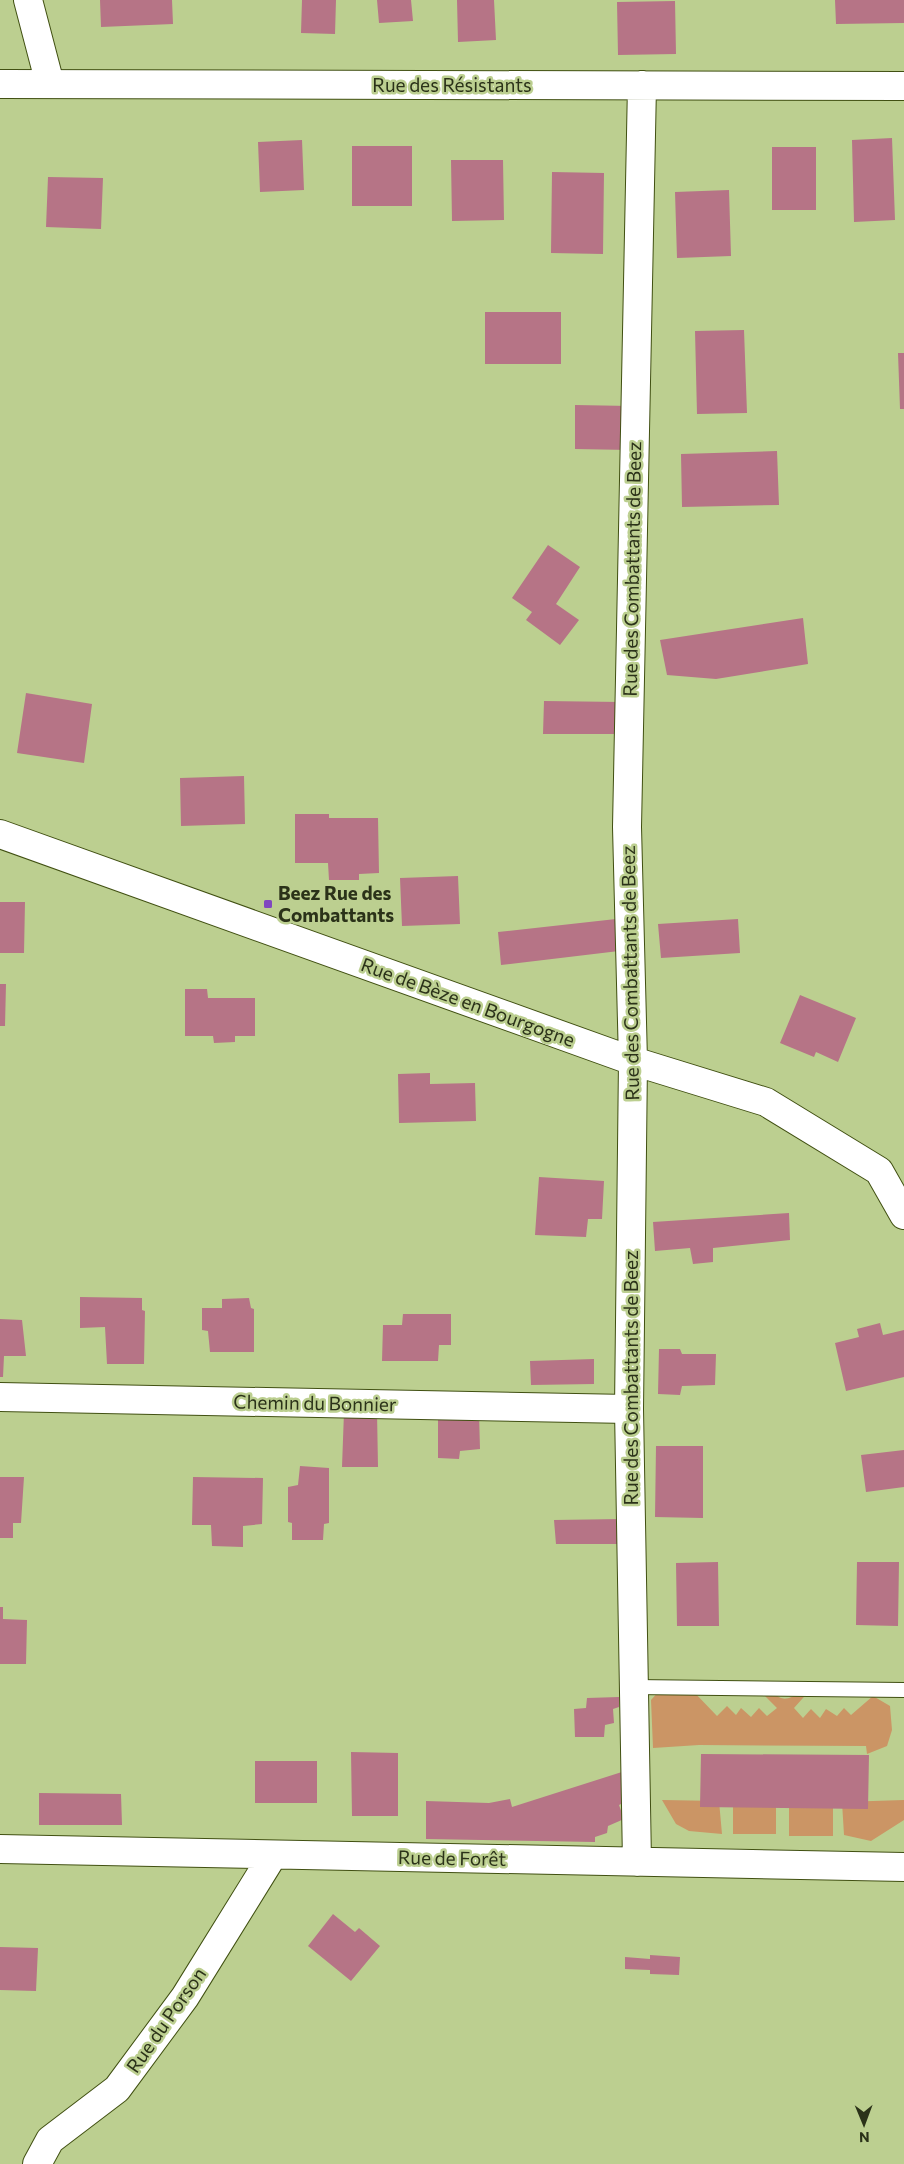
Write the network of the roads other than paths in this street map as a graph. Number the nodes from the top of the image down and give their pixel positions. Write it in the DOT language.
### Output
graph roads {
  1 [pos="28,0"];
  2 [pos="0,84"];
  3 [pos="50,84"];
  4 [pos="642,85"];
  5 [pos="904,86"];
  6 [pos="0,834"];
  7 [pos="633,1061"];
  8 [pos="904,1215"];
  9 [pos="0,1397"];
  10 [pos="629,1409"];
  11 [pos="634,1687"];
  12 [pos="904,1690"];
  13 [pos="0,1849"];
  14 [pos="273,1855"];
  15 [pos="637,1862"];
  16 [pos="904,1867"];
  17 [pos="36,2164"];
  1 -- 3 [label="street"];
  2 -- 3 [label="street, Rue des Résistants"];
  3 -- 4 [label="street, Rue des Résistants"];
  4 -- 5 [label="street, Rue des Résistants"];
  4 -- 7 [label="street, Rue des Combattants de Beez"];
  6 -- 7 [label="street, Rue de Bèze en Bourgogne"];
  7 -- 8 [label="street, Rue de Bèze en Bourgogne"];
  7 -- 10 [label="street, Rue des Combattants de Beez"];
  9 -- 10 [label="street, Chemin du Bonnier"];
  10 -- 11 [label="street, Rue des Combattants de Beez"];
  11 -- 12 [label="lane"];
  11 -- 15 [label="street, Rue des Combattants de Beez"];
  13 -- 14 [label="street, Rue de Forêt"];
  14 -- 15 [label="street, Rue de Forêt"];
  14 -- 17 [label="street, Rue du Porson"];
  15 -- 16 [label="street, Rue de Forêt"];
}
